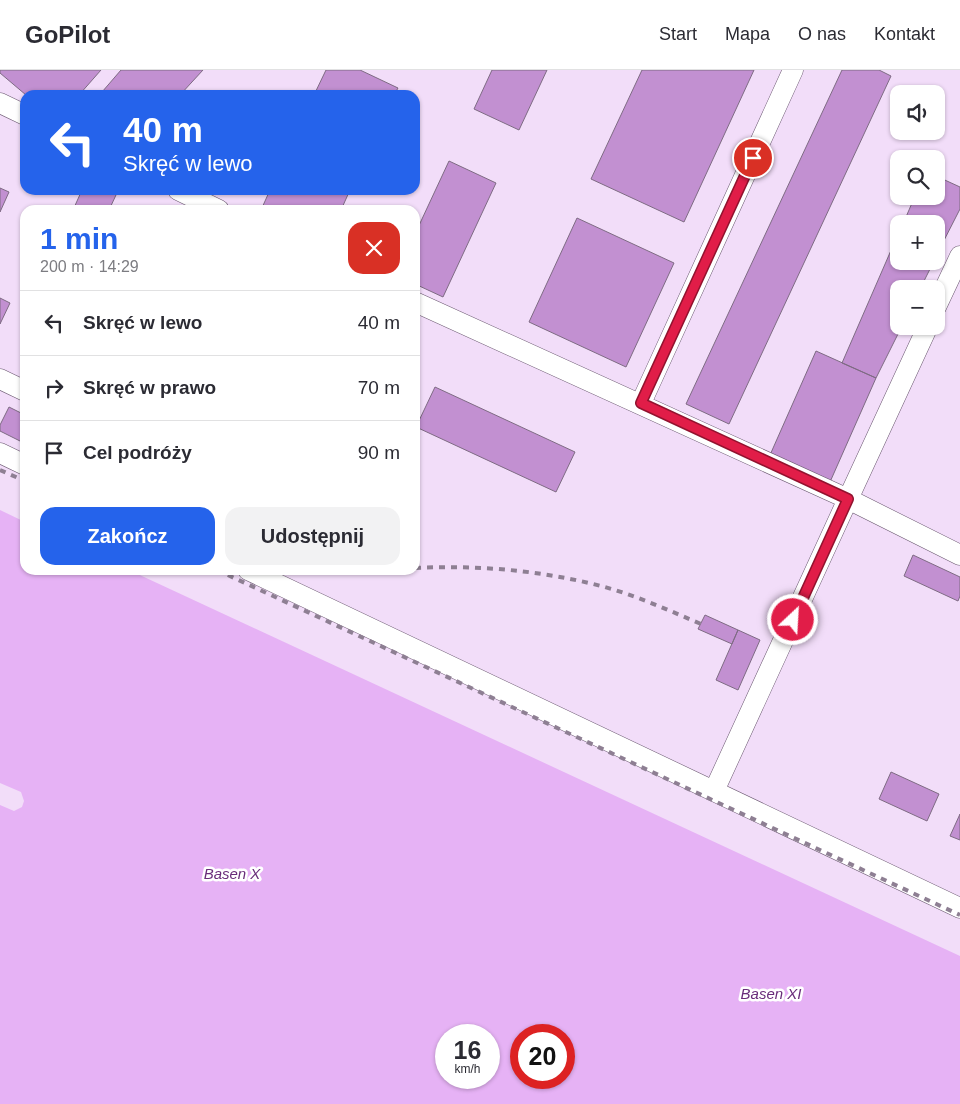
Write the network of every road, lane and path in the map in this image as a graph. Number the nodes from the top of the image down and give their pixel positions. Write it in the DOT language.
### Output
graph roads {
  1 [pos="793,70"];
  2 [pos="0,102"];
  3 [pos="20,112"];
  4 [pos="188,195"];
  5 [pos="209,205"];
  6 [pos="960,256"];
  7 [pos="945,288"];
  8 [pos="420,304"];
  9 [pos="924,335"];
  10 [pos="0,379"];
  11 [pos="20,389"];
  12 [pos="641,403"];
  13 [pos="0,453"];
  14 [pos="20,463"];
  15 [pos="848,499"];
  16 [pos="960,555"];
  17 [pos="258,575"];
  18 [pos="714,792"];
  19 [pos="960,908"];
  1 -- 12 [label="lane"];
  2 -- 3 [label="lane"];
  4 -- 5 [label="lane"];
  6 -- 7 [label="lane"];
  8 -- 12 [label="lane"];
  9 -- 15 [label="lane"];
  10 -- 11 [label="lane"];
  12 -- 15 [label="lane"];
  13 -- 14 [label="lane"];
  15 -- 16 [label="lane"];
  15 -- 18 [label="lane"];
  17 -- 18 [label="lane"];
  18 -- 19 [label="lane"];
}
